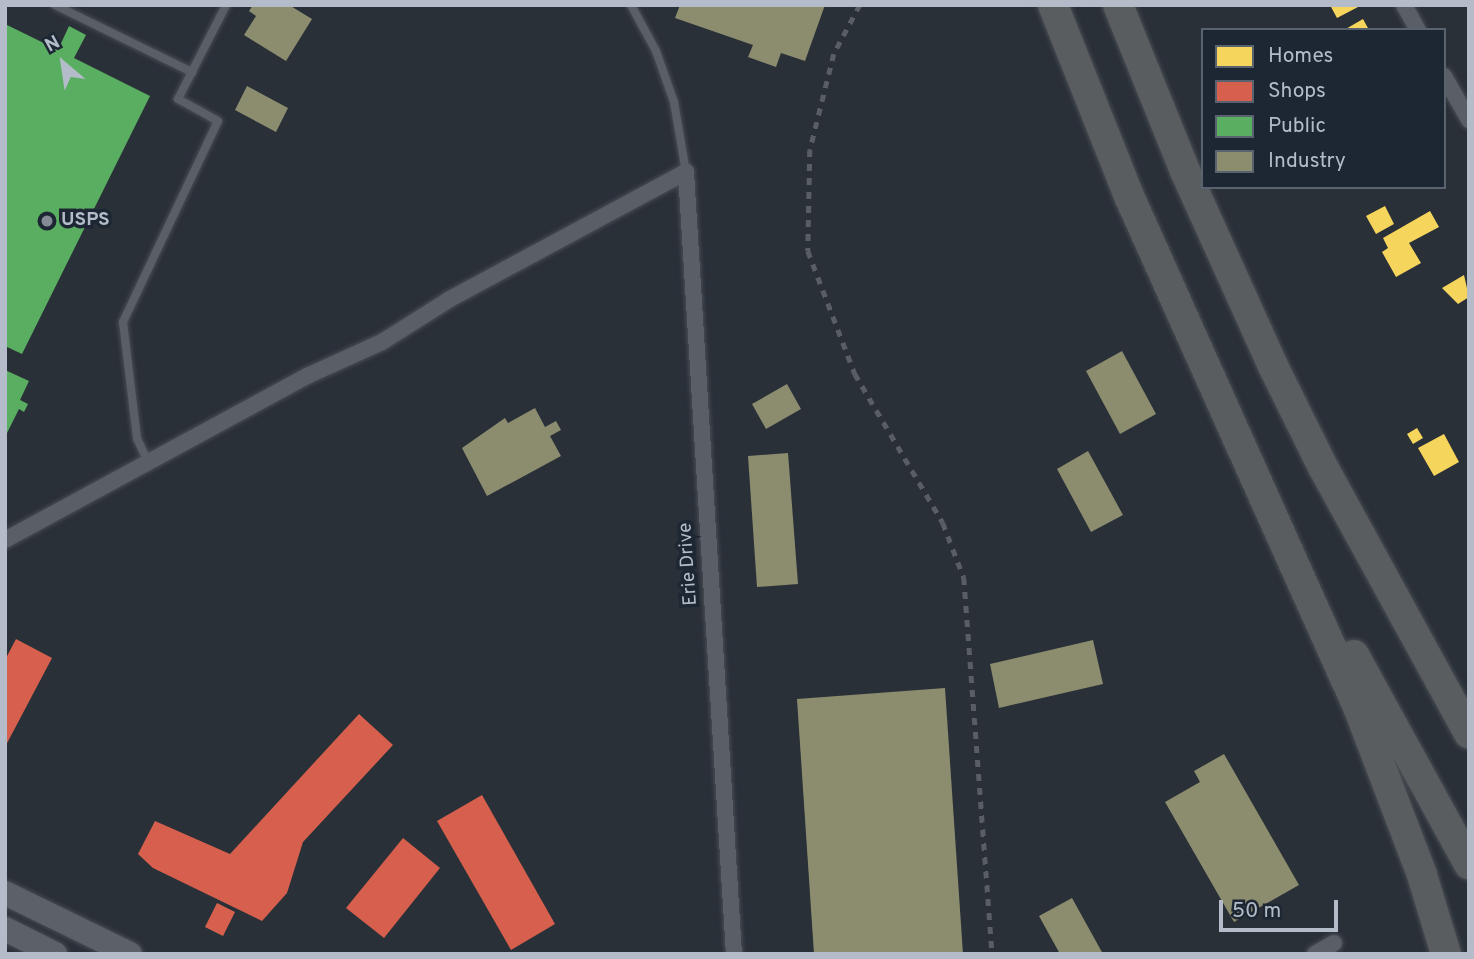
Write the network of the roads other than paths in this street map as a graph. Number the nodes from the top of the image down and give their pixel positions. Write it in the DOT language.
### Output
graph roads {
  1 [pos="55,5"];
  2 [pos="226,5"];
  3 [pos="631,5"];
  4 [pos="1053,5"];
  5 [pos="1118,5"];
  6 [pos="1404,5"];
  7 [pos="1417,28"];
  8 [pos="192,72"];
  9 [pos="1446,80"];
  10 [pos="1469,120"];
  11 [pos="686,172"];
  12 [pos="1231,422"];
  13 [pos="148,463"];
  14 [pos="1323,467"];
  15 [pos="5,540"];
  16 [pos="1469,707"];
  17 [pos="1469,734"];
  18 [pos="1469,864"];
  19 [pos="5,893"];
  20 [pos="5,929"];
  21 [pos="1334,943"];
  22 [pos="55,954"];
  23 [pos="130,954"];
  24 [pos="734,954"];
  25 [pos="1315,954"];
  26 [pos="1446,954"];
  1 -- 8 [label="lane"];
  2 -- 8 [label="lane"];
  3 -- 11 [label="lane"];
  4 -- 12 [label="highway"];
  5 -- 14 [label="highway"];
  6 -- 7 [label="street"];
  8 -- 13 [label="lane"];
  9 -- 10 [label="street"];
  11 -- 13 [label="street"];
  11 -- 24 [label="street, Erie Drive"];
  12 -- 18 [label="highway"];
  12 -- 26 [label="highway"];
  13 -- 15 [label="street"];
  14 -- 16 [label="highway"];
  14 -- 17 [label="highway"];
  19 -- 23 [label="main road"];
  20 -- 22 [label="main road"];
  21 -- 25 [label="street"];
}
